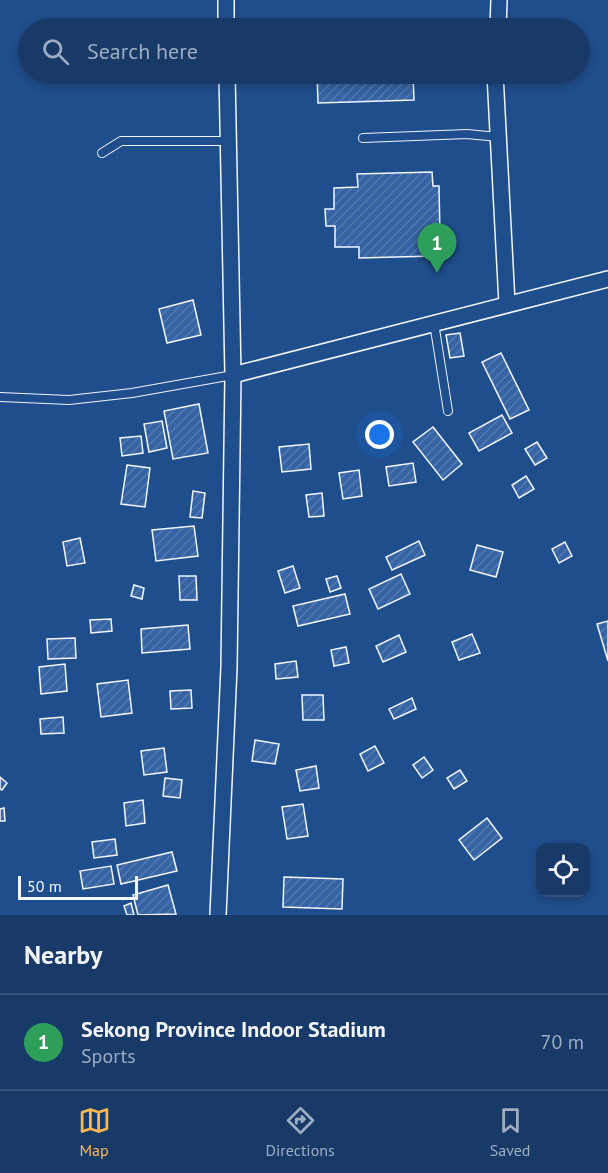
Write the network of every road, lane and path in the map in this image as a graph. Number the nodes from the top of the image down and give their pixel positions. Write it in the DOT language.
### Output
graph roads {
  1 [pos="226,0"];
  2 [pos="499,0"];
  3 [pos="226,18"];
  4 [pos="498,18"];
  5 [pos="227,84"];
  6 [pos="495,84"];
  7 [pos="498,137"];
  8 [pos="363,138"];
  9 [pos="228,141"];
  10 [pos="102,153"];
  11 [pos="608,279"];
  12 [pos="507,304"];
  13 [pos="434,323"];
  14 [pos="233,375"];
  15 [pos="0,398"];
  16 [pos="448,411"];
  17 [pos="218,915"];
  1 -- 3 [label="street"];
  2 -- 4 [label="street"];
  5 -- 9 [label="street"];
  6 -- 7 [label="street"];
  7 -- 8 [label="lane"];
  7 -- 12 [label="street"];
  9 -- 10 [label="lane"];
  9 -- 14 [label="street"];
  11 -- 12 [label="street"];
  12 -- 13 [label="street"];
  13 -- 14 [label="street"];
  13 -- 16 [label="lane"];
  14 -- 15 [label="lane"];
  14 -- 17 [label="street"];
}
